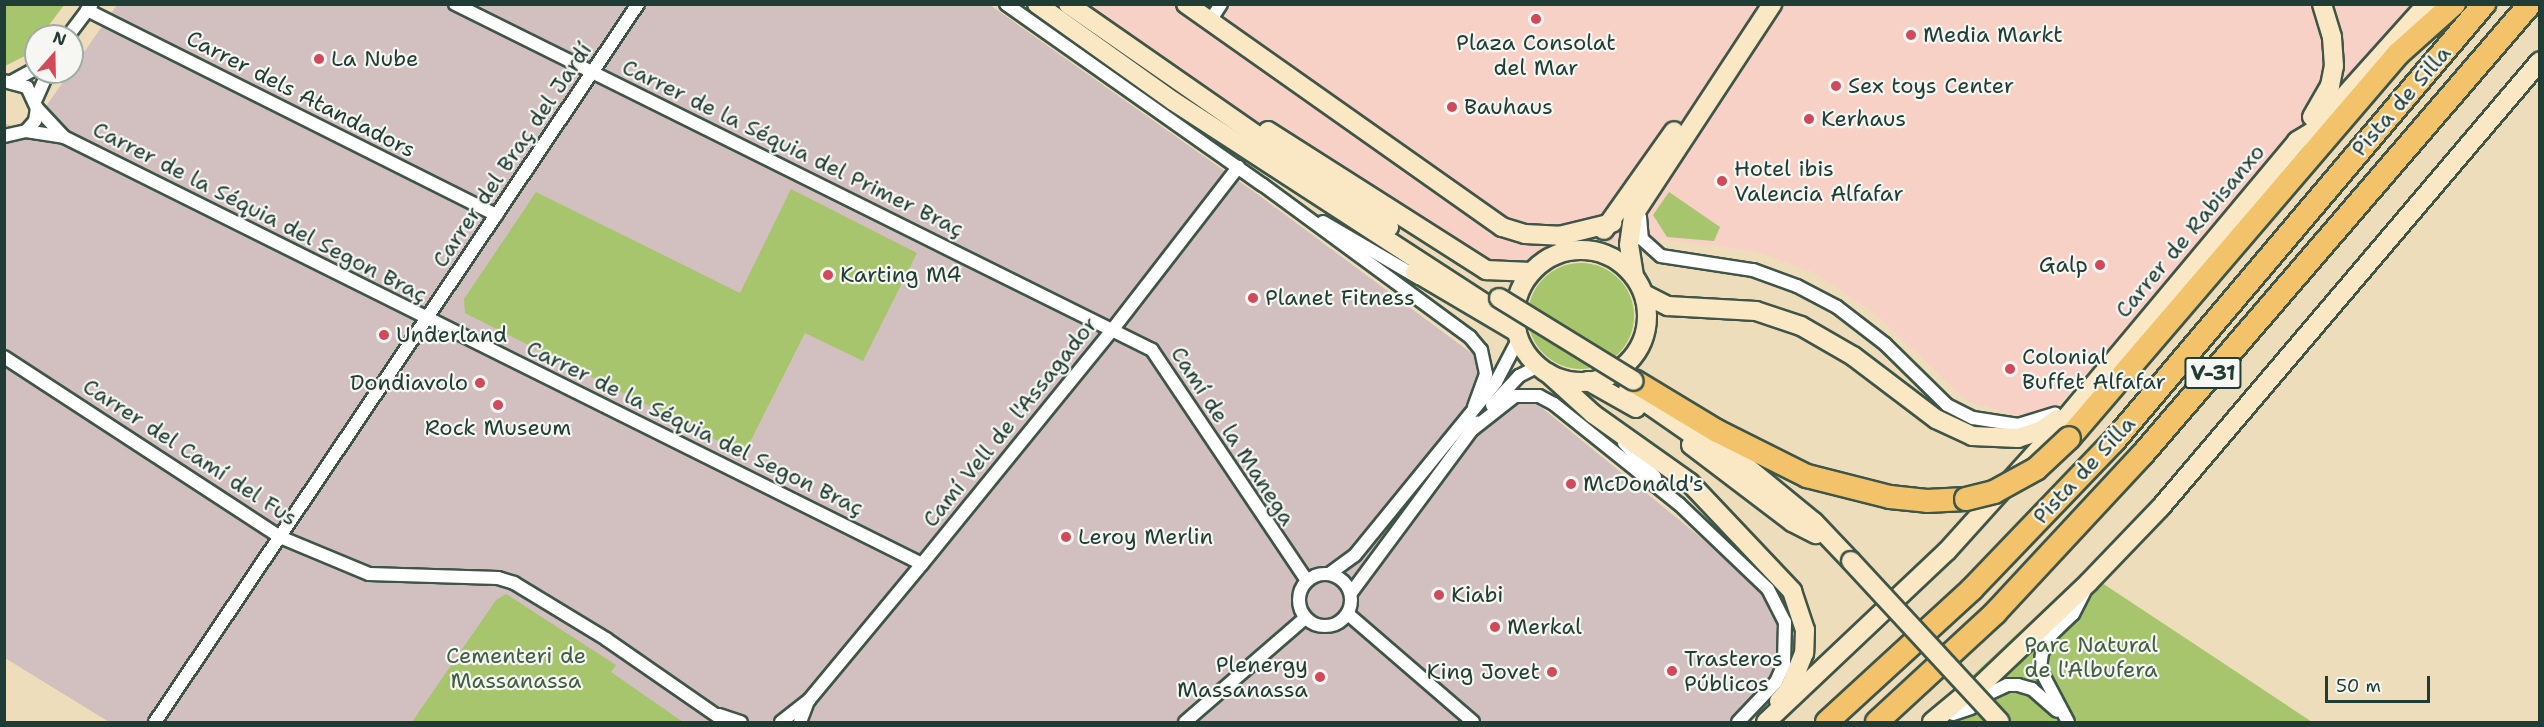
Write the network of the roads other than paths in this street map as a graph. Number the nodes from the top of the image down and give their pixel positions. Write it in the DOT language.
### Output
graph roads {
  1 [pos="456,4"];
  2 [pos="638,4"];
  3 [pos="1006,4"];
  4 [pos="1037,4"];
  5 [pos="1186,4"];
  6 [pos="1221,4"];
  7 [pos="1759,4"];
  8 [pos="1773,4"];
  9 [pos="2322,4"];
  10 [pos="2427,4"];
  11 [pos="2454,4"];
  12 [pos="2484,4"];
  13 [pos="2530,4"];
  14 [pos="89,7"];
  15 [pos="1062,11"];
  16 [pos="1210,21"];
  17 [pos="77,24"];
  18 [pos="2540,61"];
  19 [pos="592,72"];
  20 [pos="24,74"];
  21 [pos="9,81"];
  22 [pos="44,84"];
  23 [pos="1185,87"];
  24 [pos="1173,101"];
  25 [pos="37,103"];
  26 [pos="26,131"];
  27 [pos="64,136"];
  28 [pos="6,137"];
  29 [pos="2297,141"];
  30 [pos="1238,167"];
  31 [pos="1263,185"];
  32 [pos="1641,206"];
  33 [pos="496,215"];
  34 [pos="1612,223"];
  35 [pos="1574,250"];
  36 [pos="1532,272"];
  37 [pos="1634,276"];
  38 [pos="1446,294"];
  39 [pos="1644,294"];
  40 [pos="1496,303"];
  41 [pos="428,319"];
  42 [pos="1113,329"];
  43 [pos="1518,335"];
  44 [pos="4,357"];
  45 [pos="1544,370"];
  46 [pos="1588,381"];
  47 [pos="1631,385"];
  48 [pos="1474,407"];
  49 [pos="2071,409"];
  50 [pos="1612,428"];
  51 [pos="1473,429"];
  52 [pos="1679,504"];
  53 [pos="1816,534"];
  54 [pos="280,537"];
  55 [pos="1851,561"];
  56 [pos="922,564"];
  57 [pos="1329,574"];
  58 [pos="1307,581"];
  59 [pos="2089,582"];
  60 [pos="1351,593"];
  61 [pos="1348,614"];
  62 [pos="1305,618"];
  63 [pos="1986,689"];
  64 [pos="809,700"];
  65 [pos="1959,709"];
  66 [pos="715,713"];
  67 [pos="2066,720"];
  68 [pos="155,723"];
  69 [pos="726,723"];
  70 [pos="741,723"];
  71 [pos="781,723"];
  72 [pos="800,723"];
  73 [pos="1185,723"];
  74 [pos="1473,723"];
  75 [pos="1738,723"];
  76 [pos="1759,723"];
  77 [pos="1766,723"];
  78 [pos="1827,723"];
  79 [pos="1877,723"];
  80 [pos="1932,723"];
  81 [pos="2000,723"];
  1 -- 19 [label="street, Carrer de la Séquia del Primer Braç"];
  2 -- 19 [label="street, Carrer del Braç del Jardí"];
  3 -- 30 [label="street"];
  4 -- 15 [label="street"];
  5 -- 16 [label="street"];
  6 -- 16 [label="street"];
  7 -- 34 [label="street"];
  8 -- 32 [label="street"];
  9 -- 29 [label="street"];
  10 -- 29 [label="street, Carrer de Rabisanxo"];
  11 -- 47 [label="highway, bridge"];
  12 -- 78 [label="highway, Pista de Silla / V-31"];
  13 -- 79 [label="highway, Pista de Silla / V-31"];
  14 -- 17 [label="street"];
  14 -- 33 [label="street, Carrer dels Atandadors"];
  15 -- 23 [label="street"];
  15 -- 24 [label="street"];
  16 -- 34 [label="street"];
  18 -- 59 [label="street"];
  19 -- 33 [label="street, Carrer del Braç del Jardí"];
  19 -- 42 [label="street, Carrer de la Séquia del Primer Braç"];
  20 -- 21 [label="street"];
  21 -- 25 [label="street, Carrer de la Séquia del Segon Braç"];
  22 -- 25 [label="street"];
  23 -- 36 [label="street"];
  23 -- 40 [label="street"];
  24 -- 38 [label="street"];
  24 -- 40 [label="street"];
  25 -- 26 [label="street"];
  25 -- 27 [label="street, Carrer de la Séquia del Segon Braç"];
  26 -- 27 [label="street, Carrer de la Séquia del Segon Braç"];
  26 -- 28 [label="street"];
  27 -- 41 [label="street, Carrer de la Séquia del Segon Braç"];
  29 -- 49 [label="street, Carrer de Rabisanxo"];
  30 -- 31 [label="street"];
  30 -- 42 [label="street, Camí Vell de l'Assagador"];
  31 -- 38 [label="street"];
  31 -- 48 [label="street"];
  32 -- 37 [label="street"];
  32 -- 49 [label="street"];
  33 -- 41 [label="street, Carrer del Braç del Jardí"];
  34 -- 35 [label="street"];
  35 -- 36 [label="street"];
  35 -- 37 [label="street"];
  36 -- 43 [label="street"];
  37 -- 39 [label="street"];
  38 -- 43 [label="street"];
  39 -- 46 [label="street"];
  39 -- 49 [label="street"];
  40 -- 47 [label="street, bridge"];
  41 -- 54 [label="street, Carrer del Braç del Jardí"];
  41 -- 56 [label="street, Carrer de la Séquia del Segon Braç"];
  42 -- 56 [label="street, Camí Vell de l'Assagador"];
  42 -- 58 [label="street, Camí de la Manega"];
  43 -- 45 [label="street"];
  43 -- 48 [label="street"];
  44 -- 54 [label="street, Carrer del Camí del Fus"];
  45 -- 46 [label="street"];
  45 -- 50 [label="street"];
  45 -- 51 [label="street"];
  46 -- 53 [label="street"];
  47 -- 53 [label="street"];
  47 -- 55 [label="street"];
  48 -- 57 [label="street"];
  49 -- 77 [label="street, Carrer de Rabisanxo"];
  50 -- 52 [label="street"];
  50 -- 76 [label="street"];
  51 -- 52 [label="street"];
  51 -- 60 [label="street"];
  52 -- 75 [label="street"];
  53 -- 55 [label="street"];
  54 -- 66 [label="street, Carrer del Camí del Fus"];
  54 -- 68 [label="street, Carrer del Braç del Jardí"];
  55 -- 81 [label="street, bridge"];
  56 -- 64 [label="street, Camí Vell de l'Assagador"];
  57 -- 58 [label="street"];
  57 -- 60 [label="street"];
  58 -- 62 [label="street"];
  59 -- 63 [label="street"];
  59 -- 67 [label="street"];
  60 -- 61 [label="street"];
  61 -- 62 [label="street"];
  61 -- 74 [label="street"];
  62 -- 73 [label="street"];
  63 -- 67 [label="street"];
  64 -- 71 [label="street, Camí Vell de l'Assagador"];
  64 -- 72 [label="street, Camí Vell de l'Assagador"];
  65 -- 80 [label="street"];
  66 -- 69 [label="street, Carrer del Camí del Fus"];
  66 -- 70 [label="street, Carrer del Camí del Fus"];
}
